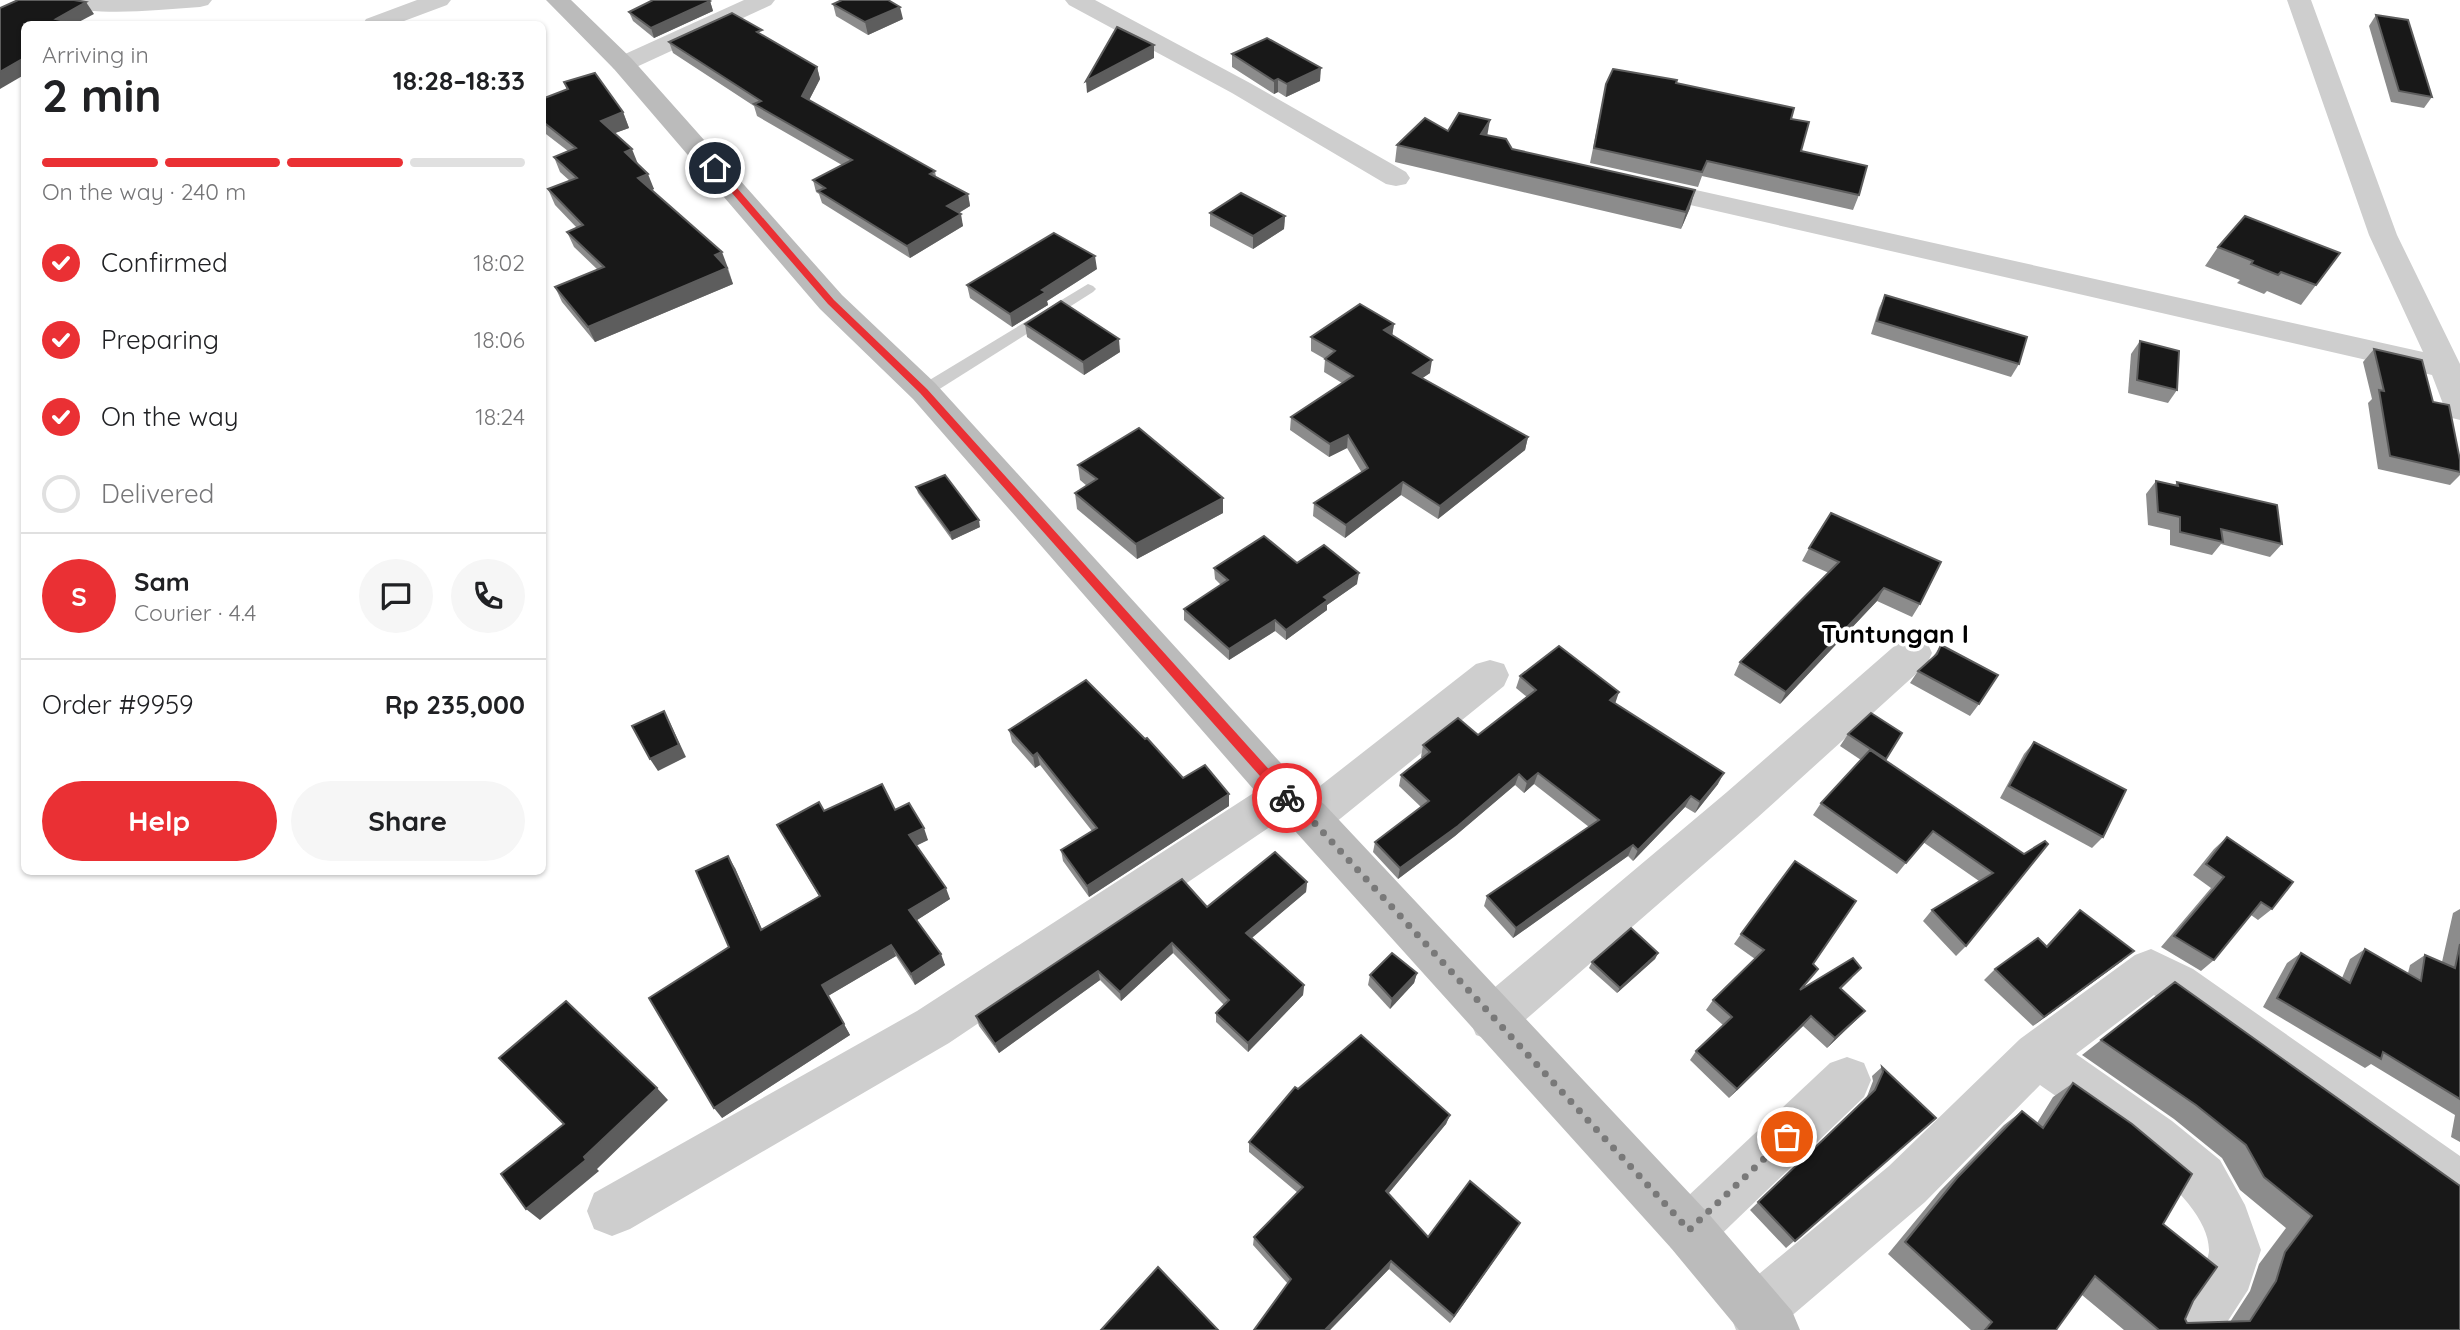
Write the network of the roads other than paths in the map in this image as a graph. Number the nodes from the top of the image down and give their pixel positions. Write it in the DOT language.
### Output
graph roads {
  1 [pos="64,0"];
  2 [pos="201,0"];
  3 [pos="439,0"];
  4 [pos="558,0"];
  5 [pos="763,0"];
  6 [pos="1077,0"];
  7 [pos="2300,0"];
  8 [pos="383,21"];
  9 [pos="623,64"];
  10 [pos="1396,178"];
  11 [pos="1613,179"];
  12 [pos="1088,289"];
  13 [pos="2446,368"];
  14 [pos="924,391"];
  15 [pos="2460,409"];
  16 [pos="1913,653"];
  17 [pos="1490,675"];
  18 [pos="1297,807"];
  19 [pos="1492,1019"];
  20 [pos="2037,1055"];
  21 [pos="1847,1080"];
  22 [pos="2460,1186"];
  23 [pos="612,1211"];
  24 [pos="1689,1230"];
  25 [pos="1764,1321"];
  26 [pos="2190,1330"];
  1 -- 2 [label="street"];
  3 -- 8 [label="street"];
  4 -- 9 [label="street"];
  5 -- 9 [label="street"];
  6 -- 10 [label="street"];
  7 -- 13 [label="street"];
  9 -- 14 [label="street"];
  11 -- 13 [label="street"];
  12 -- 14 [label="lane"];
  13 -- 15 [label="street"];
  14 -- 18 [label="street"];
  16 -- 19 [label="street"];
  17 -- 18 [label="street"];
  18 -- 19 [label="street"];
  18 -- 23 [label="street"];
  19 -- 24 [label="street"];
  20 -- 22 [label="street"];
  20 -- 25 [label="street"];
  20 -- 26 [label="street"];
  21 -- 24 [label="street"];
  24 -- 25 [label="street"];
}
